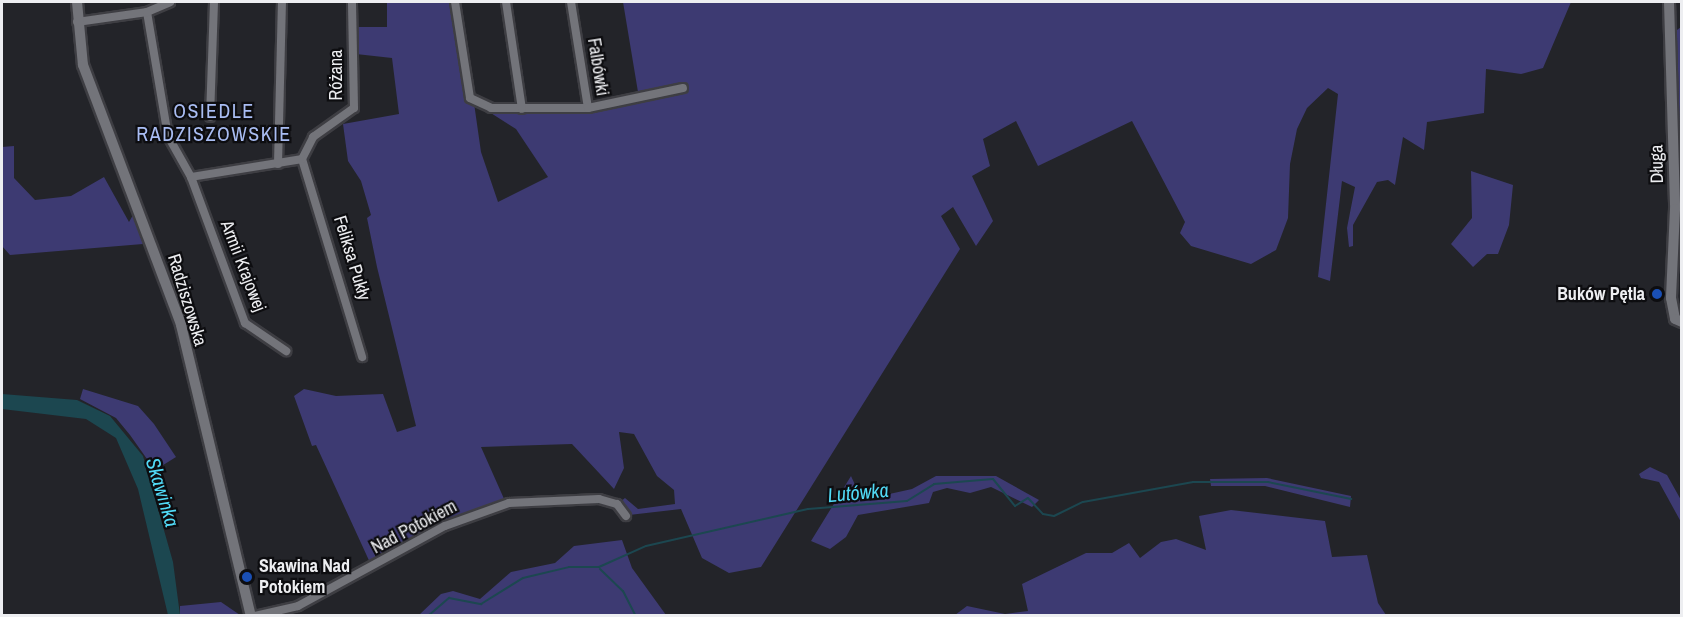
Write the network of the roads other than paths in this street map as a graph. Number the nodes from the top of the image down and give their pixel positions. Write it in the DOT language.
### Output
graph roads {
  1 [pos="77,2"];
  2 [pos="170,2"];
  3 [pos="214,2"];
  4 [pos="282,2"];
  5 [pos="352,2"];
  6 [pos="455,2"];
  7 [pos="506,2"];
  8 [pos="571,2"];
  9 [pos="1669,2"];
  10 [pos="147,12"];
  11 [pos="76,22"];
  12 [pos="683,88"];
  13 [pos="588,108"];
  14 [pos="522,109"];
  15 [pos="210,117"];
  16 [pos="302,159"];
  17 [pos="278,164"];
  18 [pos="191,177"];
  19 [pos="1682,322"];
  20 [pos="286,351"];
  21 [pos="362,357"];
  22 [pos="626,516"];
  23 [pos="253,615"];
  1 -- 11 [label="street, Radziszowska"];
  2 -- 10 [label="street"];
  3 -- 15 [label="street"];
  4 -- 17 [label="street"];
  5 -- 16 [label="street, Różana"];
  6 -- 14 [label="street, Falbówki"];
  7 -- 14 [label="street"];
  8 -- 13 [label="street, Falbówki"];
  9 -- 19 [label="street, Długa"];
  10 -- 11 [label="street"];
  10 -- 18 [label="street, Armii Krajowej"];
  11 -- 23 [label="street, Radziszowska"];
  12 -- 13 [label="street"];
  13 -- 14 [label="street, Falbówki"];
  16 -- 17 [label="street"];
  16 -- 21 [label="street, Feliksa Pukły"];
  17 -- 18 [label="street"];
  18 -- 20 [label="street, Armii Krajowej"];
  22 -- 23 [label="street, Nad Potokiem"];
}
